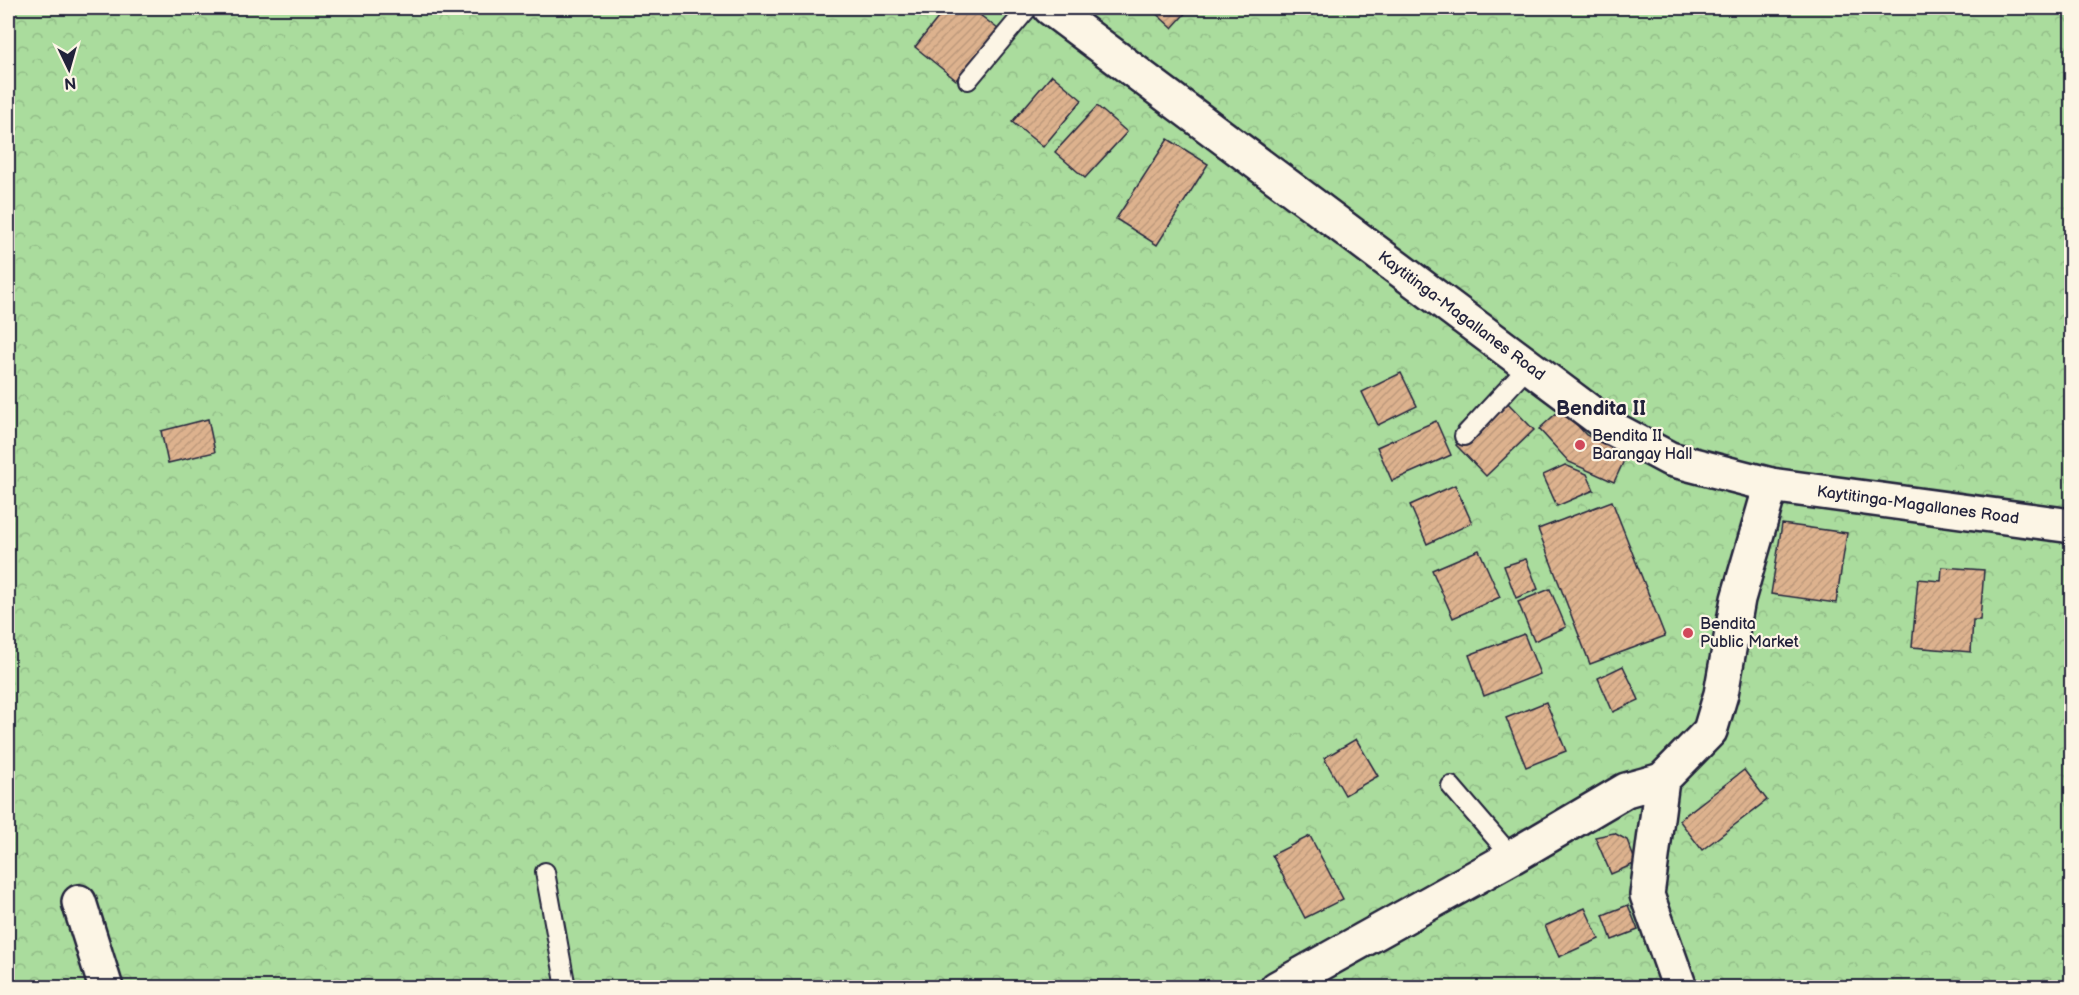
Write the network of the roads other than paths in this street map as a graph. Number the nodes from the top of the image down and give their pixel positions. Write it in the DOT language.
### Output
graph roads {
  1 [pos="1028,8"];
  2 [pos="1050,8"];
  3 [pos="968,80"];
  4 [pos="1529,366"];
  5 [pos="1464,436"];
  6 [pos="1771,485"];
  7 [pos="2072,526"];
  8 [pos="1662,780"];
  9 [pos="1451,786"];
  10 [pos="1512,857"];
  11 [pos="545,872"];
  12 [pos="79,902"];
  13 [pos="106,987"];
  14 [pos="566,987"];
  15 [pos="1277,987"];
  16 [pos="1680,987"];
  1 -- 3 [label="lane"];
  2 -- 4 [label="main road, Kaytitinga-Magallanes Road"];
  4 -- 5 [label="lane"];
  4 -- 6 [label="main road, Kaytitinga-Magallanes Road"];
  6 -- 7 [label="main road, Kaytitinga-Magallanes Road"];
  6 -- 8 [label="main road"];
  8 -- 10 [label="main road"];
  8 -- 16 [label="main road"];
  9 -- 10 [label="lane"];
  10 -- 15 [label="main road"];
  11 -- 14 [label="lane"];
  12 -- 13 [label="main road"];
}
